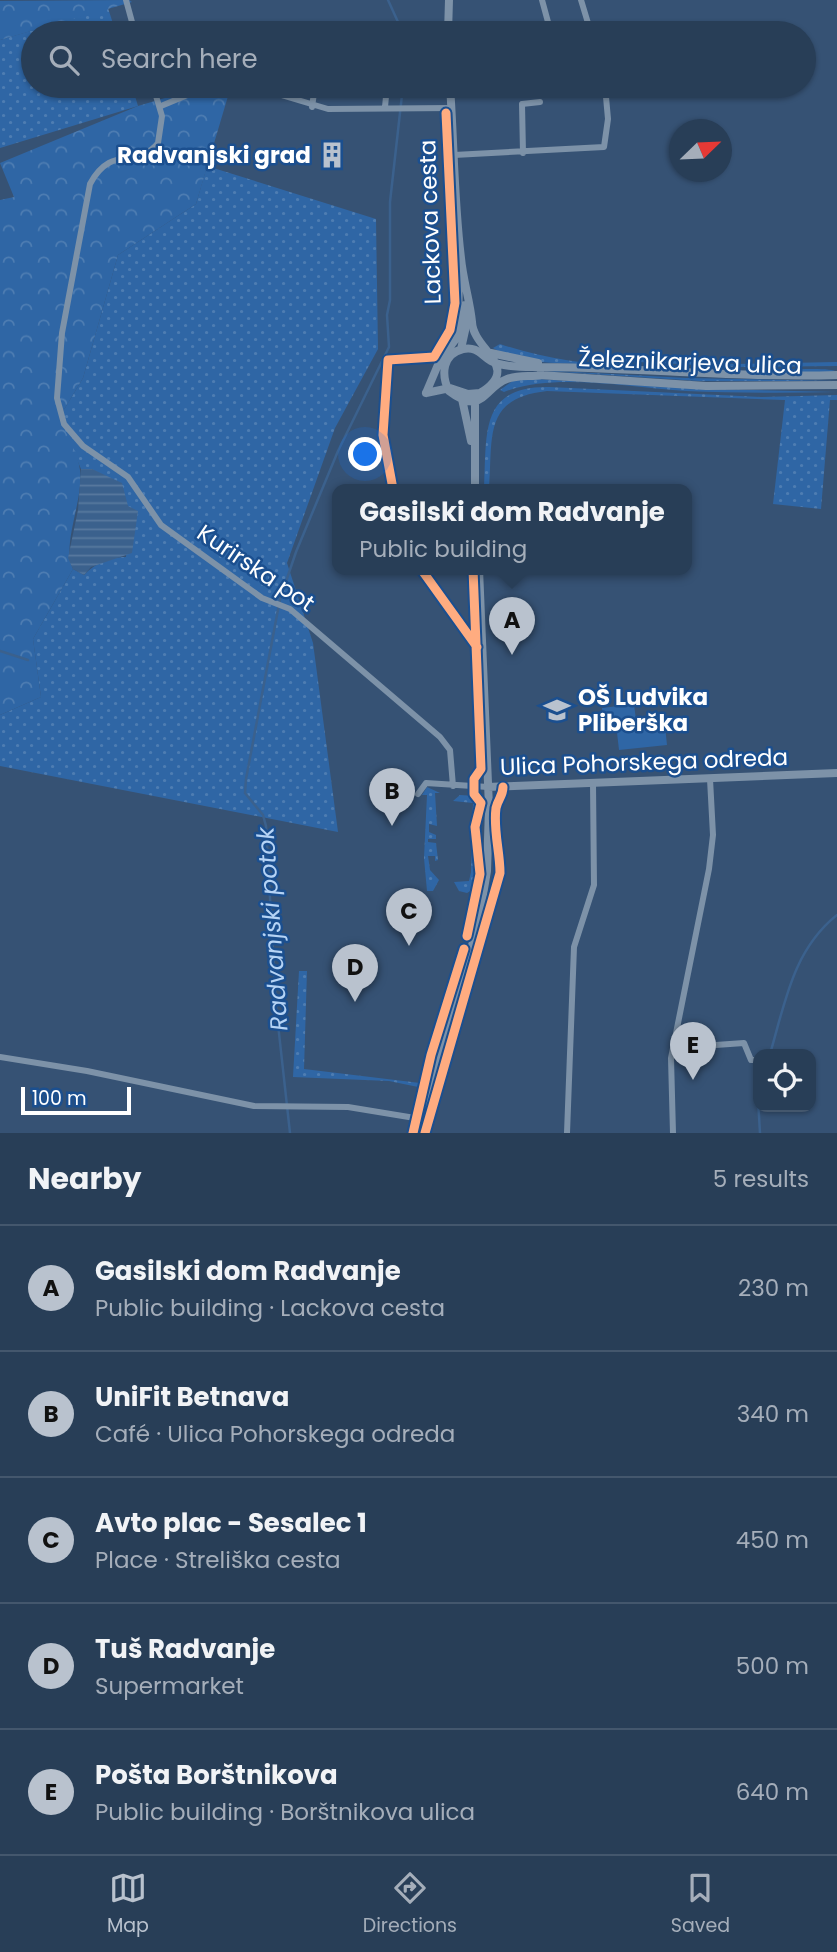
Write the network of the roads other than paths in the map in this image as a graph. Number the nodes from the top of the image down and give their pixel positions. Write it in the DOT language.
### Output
graph roads {
  1 [pos="127,0"];
  2 [pos="449,0"];
  3 [pos="542,0"];
  4 [pos="580,0"];
  5 [pos="132,21"];
  6 [pos="448,21"];
  7 [pos="548,21"];
  8 [pos="587,21"];
  9 [pos="158,98"];
  10 [pos="180,98"];
  11 [pos="288,98"];
  12 [pos="313,98"];
  13 [pos="386,98"];
  14 [pos="451,98"];
  15 [pos="606,98"];
  16 [pos="540,102"];
  17 [pos="161,106"];
  18 [pos="312,107"];
  19 [pos="385,107"];
  20 [pos="452,108"];
  21 [pos="523,153"];
  22 [pos="454,155"];
  23 [pos="461,259"];
  24 [pos="464,278"];
  25 [pos="476,345"];
  26 [pos="455,350"];
  27 [pos="494,358"];
  28 [pos="440,366"];
  29 [pos="837,376"];
  30 [pos="498,379"];
  31 [pos="837,385"];
  32 [pos="463,395"];
  33 [pos="473,447"];
  34 [pos="392,484"];
  35 [pos="475,484"];
  36 [pos="425,575"];
  37 [pos="479,575"];
  38 [pos="483,652"];
  39 [pos="837,773"];
  40 [pos="710,779"];
  41 [pos="593,784"];
  42 [pos="453,786"];
  43 [pos="488,787"];
  44 [pos="418,794"];
  45 [pos="673,1048"];
  46 [pos="0,1057"];
  47 [pos="753,1060"];
  48 [pos="421,1119"];
  49 [pos="419,1133"];
  50 [pos="567,1133"];
  51 [pos="673,1133"];
  1 -- 5 [label="street"];
  2 -- 6 [label="street"];
  3 -- 7 [label="street"];
  4 -- 8 [label="street"];
  9 -- 17 [label="street"];
  10 -- 17 [label="street, Lackova cesta"];
  11 -- 18 [label="street, Lackova cesta"];
  12 -- 18 [label="street"];
  13 -- 19 [label="street"];
  14 -- 20 [label="street, Lackova cesta"];
  15 -- 21 [label="street"];
  16 -- 21 [label="street"];
  17 -- 42 [label="street, Kurirska pot"];
  18 -- 19 [label="street, Lackova cesta"];
  19 -- 20 [label="street, Lackova cesta"];
  20 -- 22 [label="street, Lackova cesta"];
  21 -- 22 [label="street"];
  22 -- 23 [label="street, Lackova cesta"];
  23 -- 24 [label="street, Lackova cesta"];
  23 -- 26 [label="street"];
  24 -- 25 [label="street"];
  24 -- 26 [label="street"];
  25 -- 26 [label="street"];
  25 -- 27 [label="street"];
  26 -- 28 [label="street"];
  27 -- 29 [label="street, Železnikarjeva ulica"];
  27 -- 30 [label="street"];
  28 -- 32 [label="street"];
  28 -- 32 [label="street"];
  28 -- 34 [label="street"];
  30 -- 31 [label="street, Železnikarjeva ulica"];
  30 -- 32 [label="street"];
  32 -- 33 [label="street"];
  32 -- 33 [label="street"];
  33 -- 35 [label="street"];
  36 -- 38 [label="street"];
  37 -- 38 [label="street"];
  38 -- 43 [label="street"];
  39 -- 40 [label="street, Ulica Pohorskega odreda"];
  40 -- 41 [label="street, Ulica Pohorskega odreda"];
  40 -- 45 [label="street"];
  41 -- 43 [label="street, Ulica Pohorskega odreda"];
  41 -- 50 [label="street"];
  42 -- 43 [label="street, Ulica Pohorskega odreda"];
  42 -- 44 [label="street, Ulica Pohorskega odreda"];
  43 -- 48 [label="street"];
  45 -- 47 [label="street"];
  45 -- 51 [label="street"];
  46 -- 48 [label="street"];
  48 -- 49 [label="street"];
}
